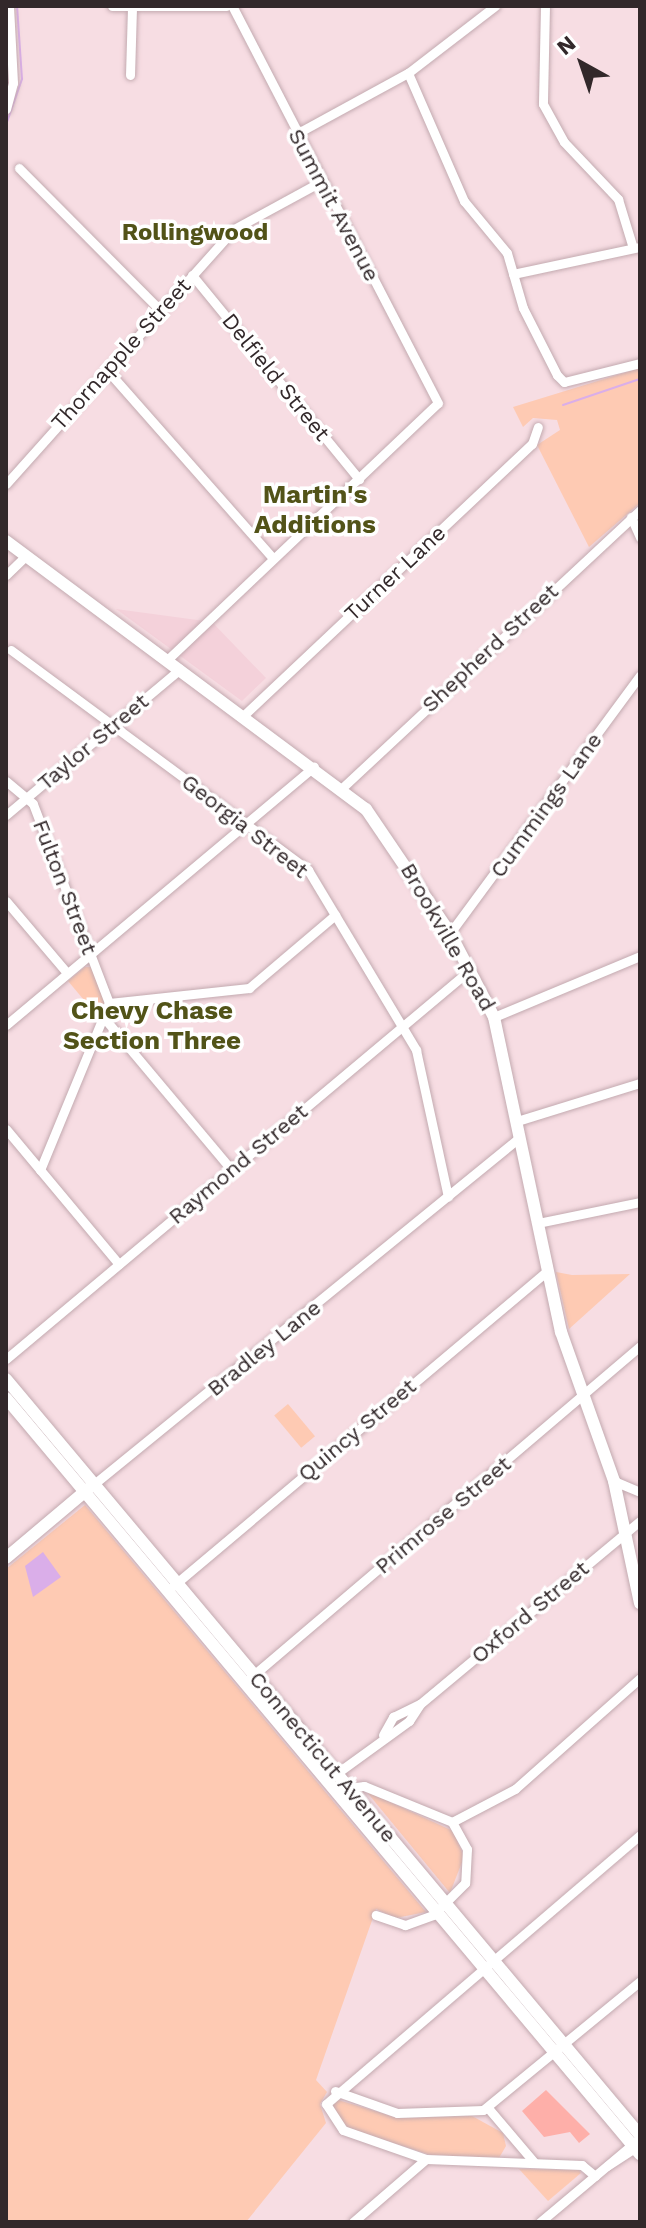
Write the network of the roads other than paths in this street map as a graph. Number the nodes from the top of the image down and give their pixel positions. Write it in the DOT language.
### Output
graph roads {
  1 [pos="9,6"];
  2 [pos="112,6"];
  3 [pos="229,6"];
  4 [pos="495,6"];
  5 [pos="545,6"];
  6 [pos="132,8"];
  7 [pos="408,73"];
  8 [pos="130,75"];
  9 [pos="6,109"];
  10 [pos="296,134"];
  11 [pos="19,168"];
  12 [pos="322,181"];
  13 [pos="636,248"];
  14 [pos="513,274"];
  15 [pos="192,275"];
  16 [pos="160,310"];
  17 [pos="640,363"];
  18 [pos="107,370"];
  19 [pos="538,427"];
  20 [pos="359,479"];
  21 [pos="6,484"];
  22 [pos="640,510"];
  23 [pos="631,517"];
  24 [pos="640,537"];
  25 [pos="6,541"];
  26 [pos="26,556"];
  27 [pos="273,558"];
  28 [pos="6,575"];
  29 [pos="11,650"];
  30 [pos="167,660"];
  31 [pos="180,669"];
  32 [pos="640,675"];
  33 [pos="244,715"];
  34 [pos="113,726"];
  35 [pos="314,767"];
  36 [pos="6,781"];
  37 [pos="342,788"];
  38 [pos="28,797"];
  39 [pos="6,815"];
  40 [pos="245,824"];
  41 [pos="6,901"];
  42 [pos="335,915"];
  43 [pos="450,933"];
  44 [pos="90,954"];
  45 [pos="640,956"];
  46 [pos="471,969"];
  47 [pos="67,973"];
  48 [pos="109,1003"];
  49 [pos="494,1017"];
  50 [pos="105,1019"];
  51 [pos="6,1025"];
  52 [pos="402,1026"];
  53 [pos="640,1083"];
  54 [pos="517,1121"];
  55 [pos="6,1129"];
  56 [pos="520,1137"];
  57 [pos="231,1169"];
  58 [pos="40,1170"];
  59 [pos="448,1197"];
  60 [pos="640,1202"];
  61 [pos="538,1223"];
  62 [pos="119,1264"];
  63 [pos="547,1271"];
  64 [pos="640,1346"];
  65 [pos="6,1359"];
  66 [pos="6,1379"];
  67 [pos="583,1397"];
  68 [pos="6,1398"];
  69 [pos="614,1481"];
  70 [pos="89,1488"];
  71 [pos="640,1492"];
  72 [pos="640,1521"];
  73 [pos="628,1531"];
  74 [pos="6,1558"];
  75 [pos="172,1586"];
  76 [pos="640,1603"];
  77 [pos="640,1678"];
  78 [pos="249,1679"];
  79 [pos="332,1777"];
  80 [pos="349,1788"];
  81 [pos="452,1822"];
  82 [pos="640,1835"];
  83 [pos="442,1908"];
  84 [pos="376,1915"];
  85 [pos="488,1963"];
  86 [pos="640,1981"];
  87 [pos="559,2048"];
  88 [pos="335,2091"];
  89 [pos="488,2108"];
  90 [pos="516,2143"];
  91 [pos="638,2144"];
  92 [pos="426,2159"];
  93 [pos="534,2162"];
  94 [pos="502,2165"];
  95 [pos="595,2176"];
  96 [pos="353,2222"];
  97 [pos="540,2222"];
  1 -- 9 [label="street"];
  2 -- 6 [label="street"];
  3 -- 6 [label="street"];
  3 -- 10 [label="street, Summit Avenue"];
  4 -- 7 [label="street"];
  5 -- 13 [label="street"];
  6 -- 8 [label="street"];
  7 -- 10 [label="street"];
  7 -- 14 [label="street"];
  10 -- 12 [label="street, Summit Avenue"];
  11 -- 16 [label="street"];
  12 -- 15 [label="street, Thornapple Street"];
  12 -- 20 [label="street, Summit Avenue"];
  13 -- 14 [label="street"];
  14 -- 17 [label="street"];
  15 -- 16 [label="street, Thornapple Street"];
  15 -- 20 [label="street, Delfield Street"];
  16 -- 18 [label="street, Thornapple Street"];
  18 -- 21 [label="street, Thornapple Street"];
  18 -- 27 [label="street"];
  19 -- 33 [label="street, Turner Lane"];
  20 -- 27 [label="street"];
  22 -- 23 [label="street, Shepherd Street"];
  23 -- 24 [label="street"];
  23 -- 37 [label="street, Shepherd Street"];
  25 -- 26 [label="main road, Brookville Road"];
  26 -- 28 [label="street"];
  26 -- 30 [label="main road, Brookville Road"];
  27 -- 30 [label="street"];
  29 -- 34 [label="street, Georgia Street"];
  30 -- 31 [label="main road, Brookville Road"];
  31 -- 33 [label="main road, Brookville Road"];
  31 -- 34 [label="street, Taylor Street"];
  32 -- 43 [label="street, Cummings Lane"];
  33 -- 35 [label="main road, Brookville Road"];
  34 -- 38 [label="street, Taylor Street"];
  34 -- 40 [label="street, Georgia Street"];
  35 -- 37 [label="main road, Brookville Road"];
  35 -- 40 [label="street"];
  36 -- 38 [label="street, Fulton Street"];
  37 -- 43 [label="main road, Brookville Road"];
  38 -- 39 [label="street, Taylor Street"];
  38 -- 44 [label="street, Fulton Street"];
  40 -- 42 [label="street, Georgia Street"];
  40 -- 44 [label="street"];
  41 -- 47 [label="street"];
  42 -- 48 [label="street"];
  42 -- 52 [label="street, Georgia Street"];
  43 -- 46 [label="main road, Brookville Road"];
  44 -- 47 [label="street"];
  44 -- 48 [label="street, Fulton Street"];
  45 -- 49 [label="street"];
  46 -- 49 [label="main road, Brookville Road"];
  46 -- 52 [label="street, Raymond Street"];
  47 -- 51 [label="street"];
  48 -- 50 [label="street"];
  49 -- 54 [label="main road, Brookville Road"];
  50 -- 57 [label="street"];
  50 -- 58 [label="street"];
  52 -- 57 [label="street, Raymond Street"];
  52 -- 59 [label="street, Georgia Street"];
  53 -- 54 [label="street"];
  54 -- 56 [label="main road, Brookville Road"];
  55 -- 58 [label="street"];
  56 -- 59 [label="street, Bradley Lane"];
  56 -- 61 [label="main road, Brookville Road"];
  57 -- 62 [label="street, Raymond Street"];
  58 -- 62 [label="street"];
  59 -- 70 [label="street, Bradley Lane"];
  60 -- 61 [label="street"];
  61 -- 63 [label="main road, Brookville Road"];
  62 -- 65 [label="street, Raymond Street"];
  63 -- 67 [label="main road, Brookville Road"];
  63 -- 75 [label="street, Quincy Street"];
  64 -- 67 [label="street, Primrose Street"];
  66 -- 70 [label="main road, Connecticut Avenue"];
  67 -- 69 [label="main road, Brookville Road"];
  67 -- 78 [label="street, Primrose Street"];
  68 -- 70 [label="main road, Connecticut Avenue"];
  69 -- 71 [label="street"];
  69 -- 73 [label="main road, Brookville Road"];
  70 -- 74 [label="main road, Bradley Lane"];
  70 -- 75 [label="main road, Connecticut Avenue"];
  72 -- 73 [label="street, Oxford Street"];
  73 -- 76 [label="main road, Brookville Road"];
  73 -- 79 [label="street, Oxford Street"];
  75 -- 78 [label="main road, Connecticut Avenue"];
  77 -- 81 [label="street"];
  78 -- 79 [label="main road, Connecticut Avenue"];
  79 -- 80 [label="main road, Connecticut Avenue"];
  79 -- 83 [label="main road, Connecticut Avenue"];
  80 -- 81 [label="street"];
  80 -- 83 [label="main road, Connecticut Avenue"];
  81 -- 83 [label="street"];
  82 -- 85 [label="street"];
  83 -- 84 [label="street"];
  83 -- 85 [label="main road, Connecticut Avenue"];
  85 -- 87 [label="main road, Connecticut Avenue"];
  85 -- 88 [label="street"];
  86 -- 87 [label="street"];
  87 -- 89 [label="street"];
  87 -- 91 [label="main road, Connecticut Avenue"];
  88 -- 89 [label="street"];
  88 -- 92 [label="street"];
  89 -- 90 [label="street"];
  90 -- 93 [label="street"];
  90 -- 94 [label="street"];
  91 -- 95 [label="street"];
  92 -- 94 [label="street"];
  92 -- 96 [label="street"];
  93 -- 94 [label="street"];
  93 -- 95 [label="street"];
  95 -- 97 [label="street"];
}
